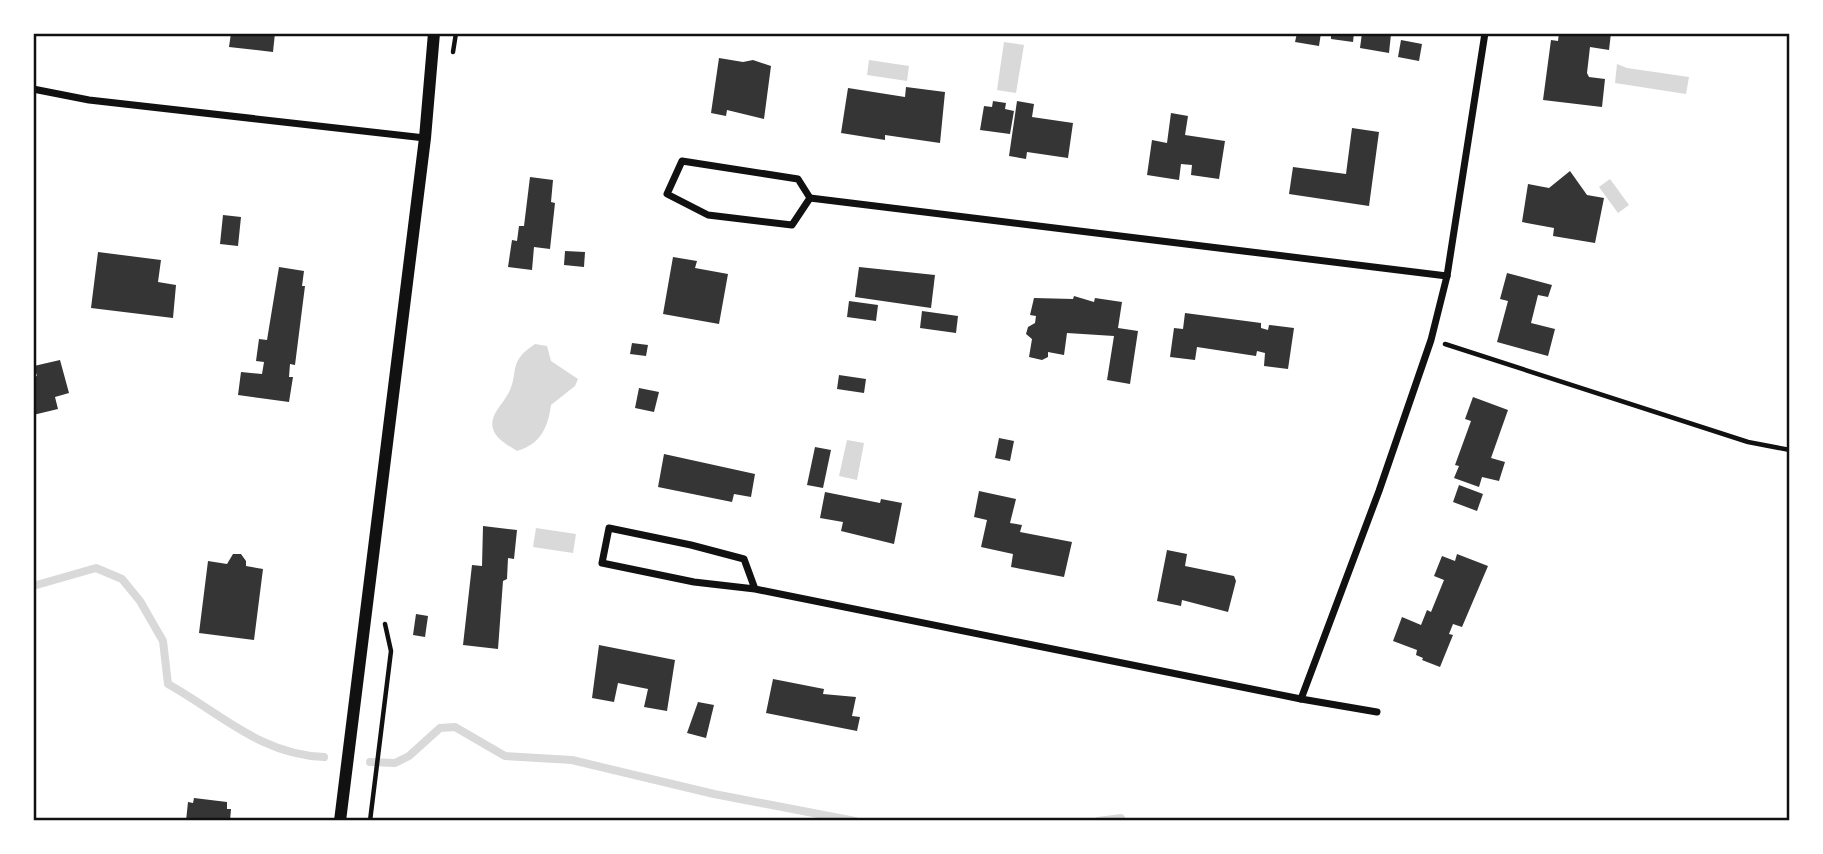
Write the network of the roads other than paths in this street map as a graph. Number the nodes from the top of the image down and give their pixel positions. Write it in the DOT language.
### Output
graph roads {
  1 [pos="434,33"];
  2 [pos="1485,33"];
  3 [pos="33,89"];
  4 [pos="425,138"];
  5 [pos="810,198"];
  6 [pos="1447,276"];
  7 [pos="755,589"];
  8 [pos="1301,699"];
  9 [pos="1377,712"];
  10 [pos="340,821"];
  1 -- 4 [label="street"];
  2 -- 6 [label="street"];
  3 -- 4 [label="street"];
  4 -- 10 [label="street"];
  5 -- 5 [label="street"];
  5 -- 6 [label="street"];
  6 -- 8 [label="street"];
  7 -- 7 [label="street"];
  7 -- 8 [label="street"];
  8 -- 9 [label="street"];
}
